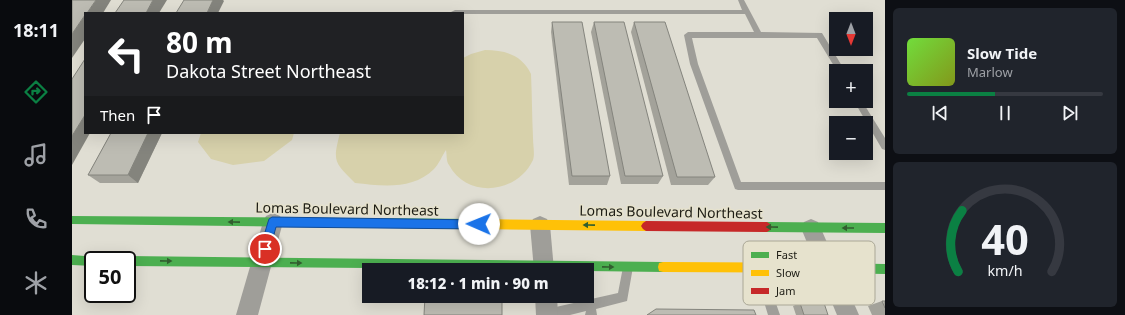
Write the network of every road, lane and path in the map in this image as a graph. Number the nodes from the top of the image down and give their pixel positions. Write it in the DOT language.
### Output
graph roads {
  1 [pos="741,0"];
  2 [pos="455,12"];
  3 [pos="747,12"];
  4 [pos="759,35"];
  5 [pos="837,64"];
  6 [pos="862,108"];
  7 [pos="885,146"];
  8 [pos="885,186"];
  9 [pos="72,220"];
  10 [pos="272,222"];
  11 [pos="540,225"];
  12 [pos="811,228"];
  13 [pos="885,228"];
  14 [pos="816,241"];
  15 [pos="72,260"];
  16 [pos="84,260"];
  17 [pos="136,261"];
  18 [pos="261,263"];
  19 [pos="544,263"];
  20 [pos="362,265"];
  21 [pos="594,267"];
  22 [pos="628,267"];
  23 [pos="743,268"];
  24 [pos="546,303"];
  25 [pos="771,305"];
  26 [pos="844,305"];
  27 [pos="591,310"];
  28 [pos="247,315"];
  29 [pos="547,315"];
  30 [pos="774,315"];
  31 [pos="848,315"];
  1 -- 3 [label="lane"];
  2 -- 3 [label="lane"];
  3 -- 4 [label="lane"];
  4 -- 5 [label="lane"];
  4 -- 8 [label="lane"];
  6 -- 7 [label="lane"];
  10 -- 9 [label="main road, Lomas Boulevard Northeast, one-way"];
  10 -- 11 [label="main road, Lomas Boulevard Northeast"];
  10 -- 18 [label="street"];
  12 -- 11 [label="main road, Lomas Boulevard Northeast, one-way"];
  11 -- 19 [label="street"];
  13 -- 12 [label="main road, Lomas Boulevard Northeast, one-way"];
  12 -- 14 [label="street"];
  15 -- 16 [label="main road"];
  17 -- 18 [label="main road, one-way"];
  18 -- 20 [label="main road, one-way"];
  18 -- 28 [label="street"];
  21 -- 22 [label="main road, one-way"];
  22 -- 23 [label="main road"];
  22 -- 27 [label="lane"];
  24 -- 29 [label="street"];
  25 -- 30 [label="lane"];
  26 -- 31 [label="street"];
  27 -- 29 [label="lane"];
}
